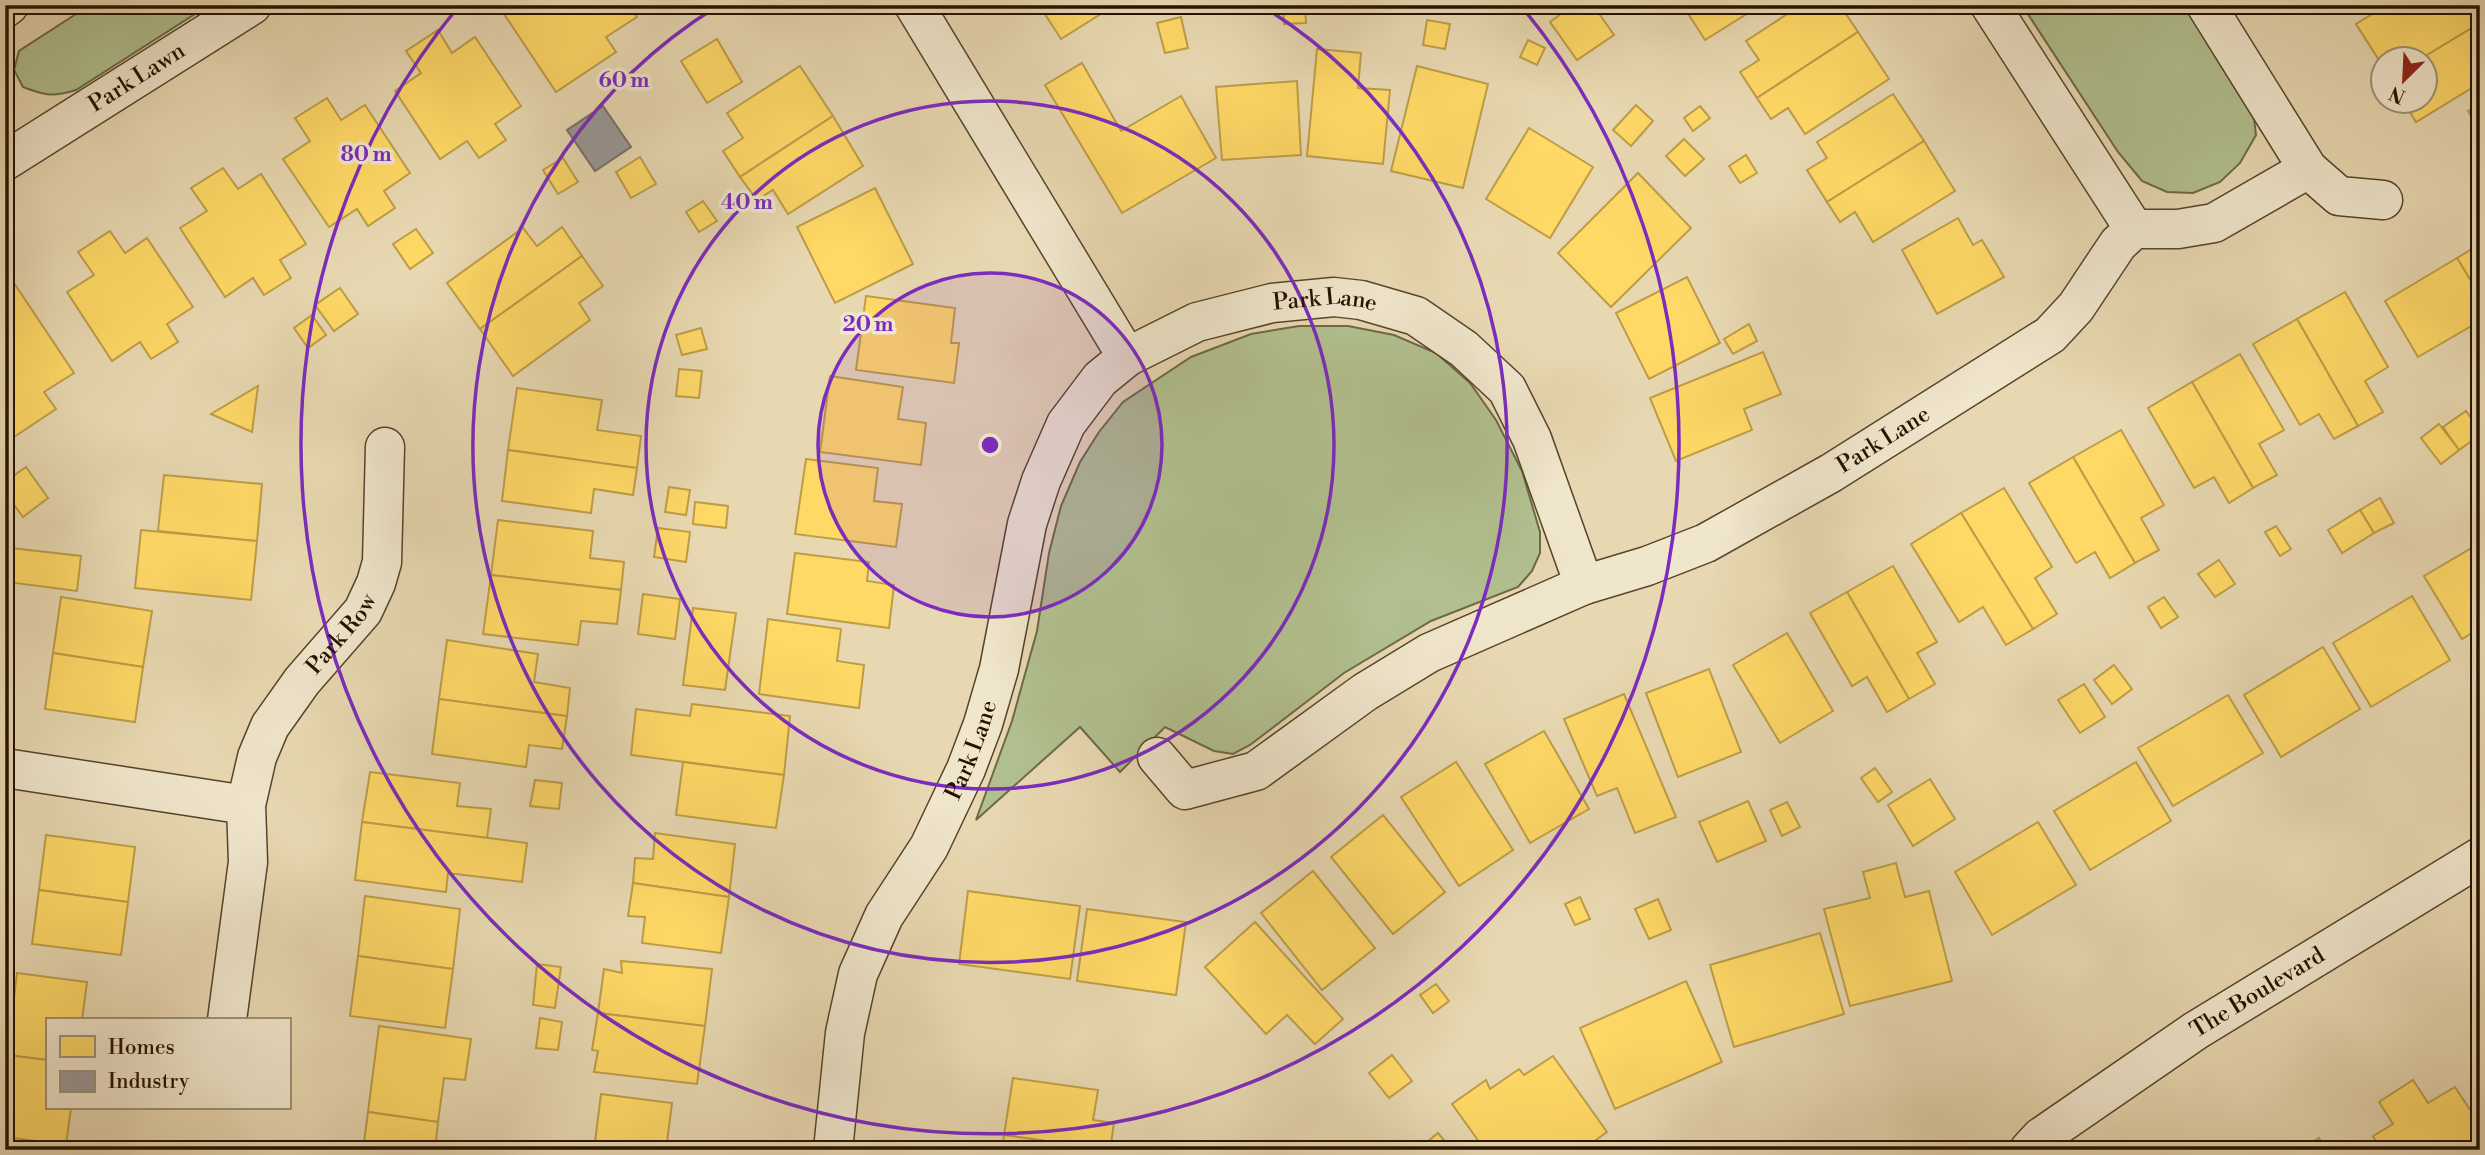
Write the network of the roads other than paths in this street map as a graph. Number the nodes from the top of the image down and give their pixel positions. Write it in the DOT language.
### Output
graph roads {
  1 [pos="252,5"];
  2 [pos="914,5"];
  3 [pos="1990,5"];
  4 [pos="2206,5"];
  5 [pos="11,146"];
  6 [pos="2308,169"];
  7 [pos="2382,200"];
  8 [pos="2134,229"];
  9 [pos="1126,357"];
  10 [pos="385,447"];
  11 [pos="1584,585"];
  12 [pos="1157,757"];
  13 [pos="5,768"];
  14 [pos="246,805"];
  15 [pos="2480,857"];
  16 [pos="226,1018"];
  17 [pos="2035,1143"];
  18 [pos="833,1150"];
  19 [pos="1998,1150"];
  1 -- 5 [label="street, Park Lawn"];
  2 -- 9 [label="street"];
  3 -- 8 [label="street"];
  4 -- 6 [label="street"];
  6 -- 7 [label="street"];
  6 -- 8 [label="street"];
  8 -- 11 [label="street, Park Lane"];
  9 -- 11 [label="street, Park Lane"];
  9 -- 18 [label="street, Park Lane"];
  10 -- 14 [label="street, Park Row"];
  11 -- 12 [label="street, Park Lane"];
  13 -- 14 [label="street"];
  14 -- 16 [label="street, Park Row"];
  15 -- 17 [label="street, The Boulevard"];
  17 -- 19 [label="street, The Boulevard"];
}
